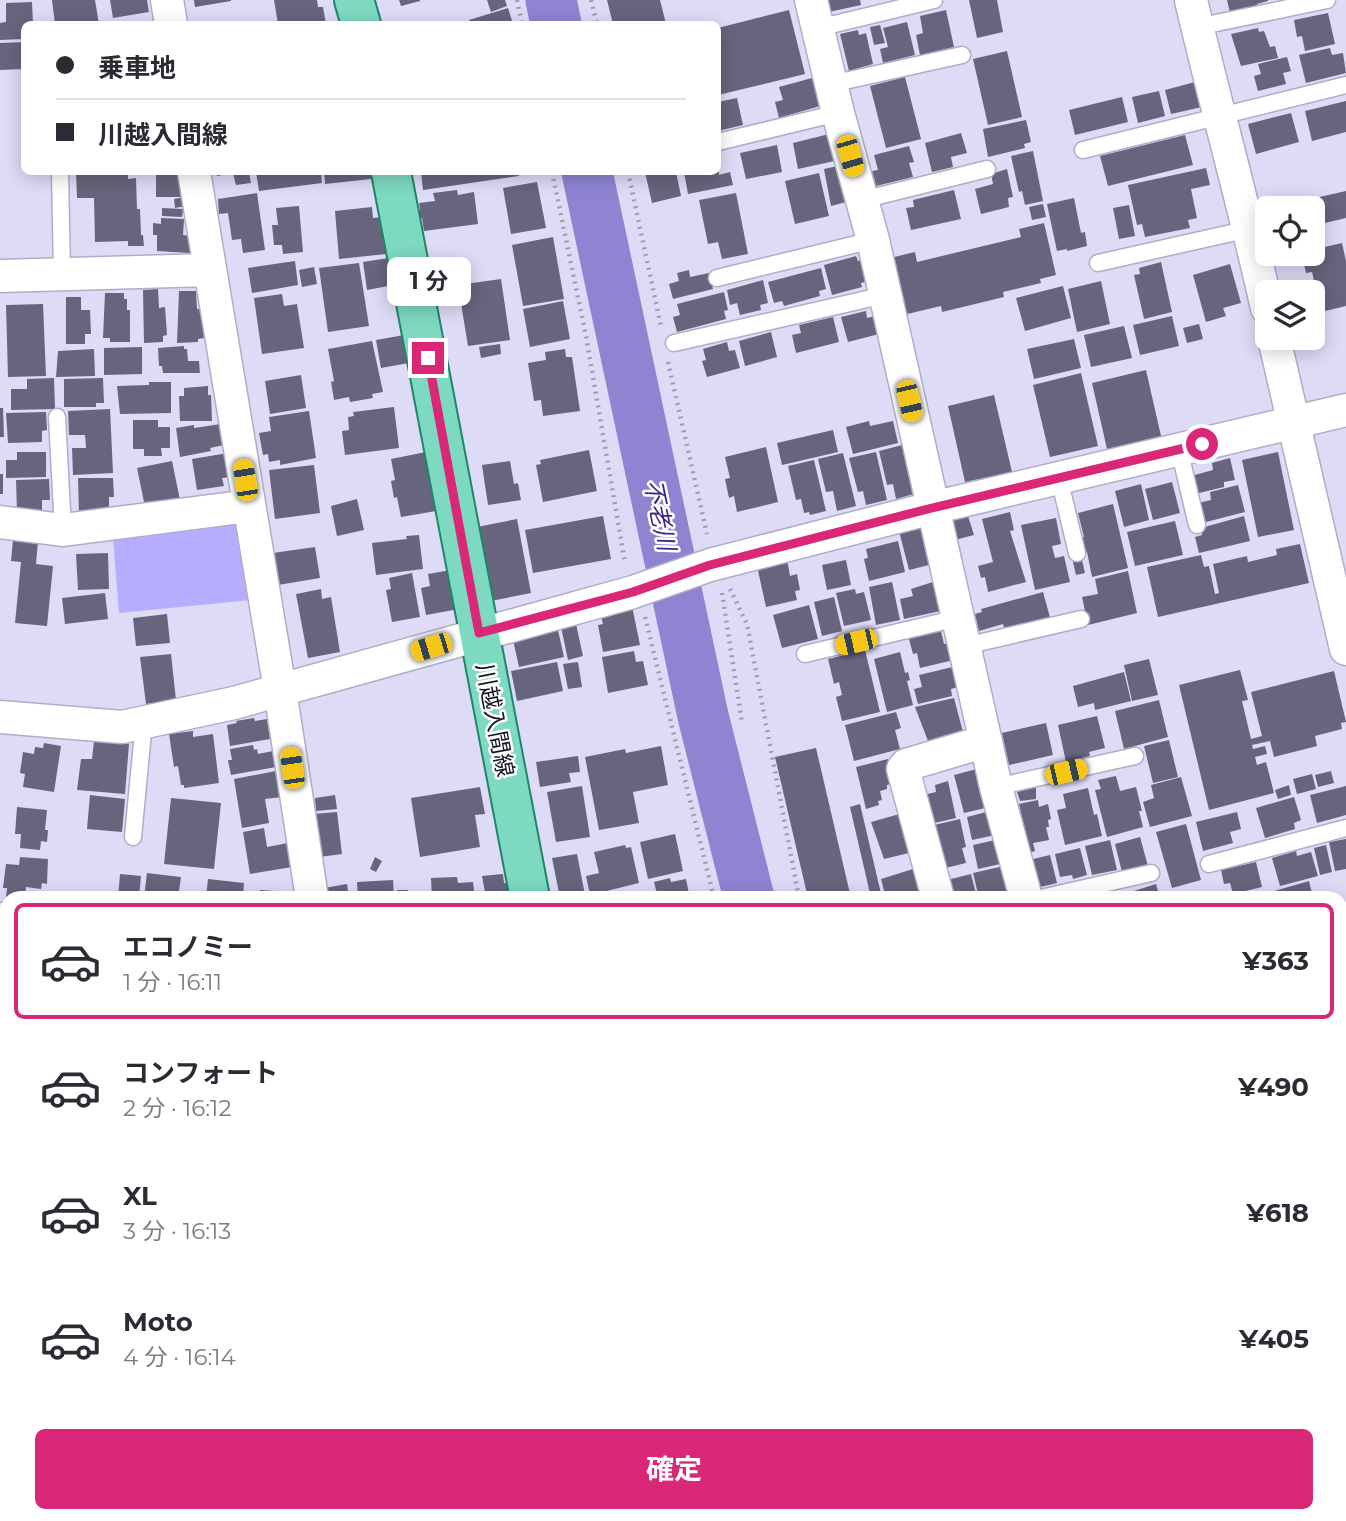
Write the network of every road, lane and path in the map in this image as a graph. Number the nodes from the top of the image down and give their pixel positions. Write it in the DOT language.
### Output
graph roads {
  1 [pos="167,0"];
  2 [pos="354,0"];
  3 [pos="517,0"];
  4 [pos="592,0"];
  5 [pos="934,0"];
  6 [pos="1326,0"];
  7 [pos="1194,13"];
  8 [pos="814,14"];
  9 [pos="170,21"];
  10 [pos="360,21"];
  11 [pos="521,21"];
  12 [pos="596,21"];
  13 [pos="962,55"];
  14 [pos="1346,85"];
  15 [pos="834,98"];
  16 [pos="1219,117"];
  17 [pos="721,141"];
  18 [pos="1083,150"];
  19 [pos="987,169"];
  20 [pos="60,175"];
  21 [pos="194,175"];
  22 [pos="392,175"];
  23 [pos="553,175"];
  24 [pos="629,175"];
  25 [pos="862,200"];
  26 [pos="1249,229"];
  27 [pos="873,240"];
  28 [pos="1098,263"];
  29 [pos="209,270"];
  30 [pos="62,274"];
  31 [pos="0,276"];
  32 [pos="717,278"];
  33 [pos="1261,280"];
  34 [pos="885,295"];
  35 [pos="661,329"];
  36 [pos="671,350"];
  37 [pos="1277,350"];
  38 [pos="1346,410"];
  39 [pos="57,417"];
  40 [pos="1293,423"];
  41 [pos="1179,449"];
  42 [pos="1059,478"];
  43 [pos="249,506"];
  44 [pos="932,508"];
  45 [pos="0,522"];
  46 [pos="1197,525"];
  47 [pos="63,530"];
  48 [pos="1077,552"];
  49 [pos="715,567"];
  50 [pos="636,590"];
  51 [pos="1081,619"];
  52 [pos="961,632"];
  53 [pos="479,633"];
  54 [pos="1346,649"];
  55 [pos="805,654"];
  56 [pos="280,690"];
  57 [pos="0,717"];
  58 [pos="144,722"];
  59 [pos="742,723"];
  60 [pos="986,741"];
  61 [pos="1135,756"];
  62 [pos="996,788"];
  63 [pos="1346,828"];
  64 [pos="133,836"];
  65 [pos="1209,864"];
  66 [pos="1151,873"];
  67 [pos="311,891"];
  68 [pos="529,891"];
  69 [pos="712,891"];
  70 [pos="798,891"];
  71 [pos="936,891"];
  72 [pos="1024,891"];
  73 [pos="1072,891"];
  1 -- 9 [label="street"];
  2 -- 10 [label="main road"];
  3 -- 11 [label="path"];
  4 -- 12 [label="path"];
  5 -- 8 [label="lane"];
  6 -- 7 [label="lane"];
  7 -- 16 [label="street"];
  8 -- 15 [label="street"];
  13 -- 15 [label="lane"];
  14 -- 16 [label="lane"];
  15 -- 17 [label="lane"];
  15 -- 25 [label="street"];
  16 -- 18 [label="lane"];
  16 -- 26 [label="street"];
  19 -- 25 [label="lane"];
  20 -- 30 [label="lane"];
  21 -- 29 [label="street"];
  22 -- 53 [label="main road, 川越入間線"];
  23 -- 50 [label="path"];
  24 -- 35 [label="path"];
  25 -- 27 [label="street"];
  26 -- 28 [label="lane"];
  26 -- 33 [label="street"];
  27 -- 32 [label="lane"];
  27 -- 34 [label="street"];
  29 -- 30 [label="street"];
  29 -- 43 [label="street"];
  30 -- 31 [label="street"];
  34 -- 36 [label="lane"];
  34 -- 44 [label="street"];
  36 -- 49 [label="path"];
  37 -- 40 [label="street"];
  38 -- 40 [label="street"];
  39 -- 47 [label="lane"];
  40 -- 41 [label="street"];
  40 -- 54 [label="street"];
  41 -- 42 [label="street"];
  41 -- 46 [label="lane"];
  42 -- 44 [label="street"];
  42 -- 48 [label="lane"];
  43 -- 47 [label="street"];
  43 -- 56 [label="street"];
  44 -- 49 [label="street"];
  44 -- 52 [label="street"];
  45 -- 47 [label="street"];
  49 -- 50 [label="street"];
  49 -- 59 [label="path"];
  49 -- 70 [label="path"];
  50 -- 53 [label="street"];
  50 -- 69 [label="path"];
  51 -- 52 [label="lane"];
  52 -- 55 [label="lane"];
  52 -- 60 [label="street"];
  53 -- 56 [label="street"];
  53 -- 68 [label="main road, 川越入間線"];
  56 -- 58 [label="street"];
  56 -- 67 [label="street"];
  57 -- 58 [label="street"];
  58 -- 64 [label="lane"];
  60 -- 62 [label="street"];
  60 -- 71 [label="street"];
  61 -- 62 [label="lane"];
  62 -- 72 [label="street"];
  63 -- 65 [label="lane"];
  66 -- 73 [label="lane"];
}
